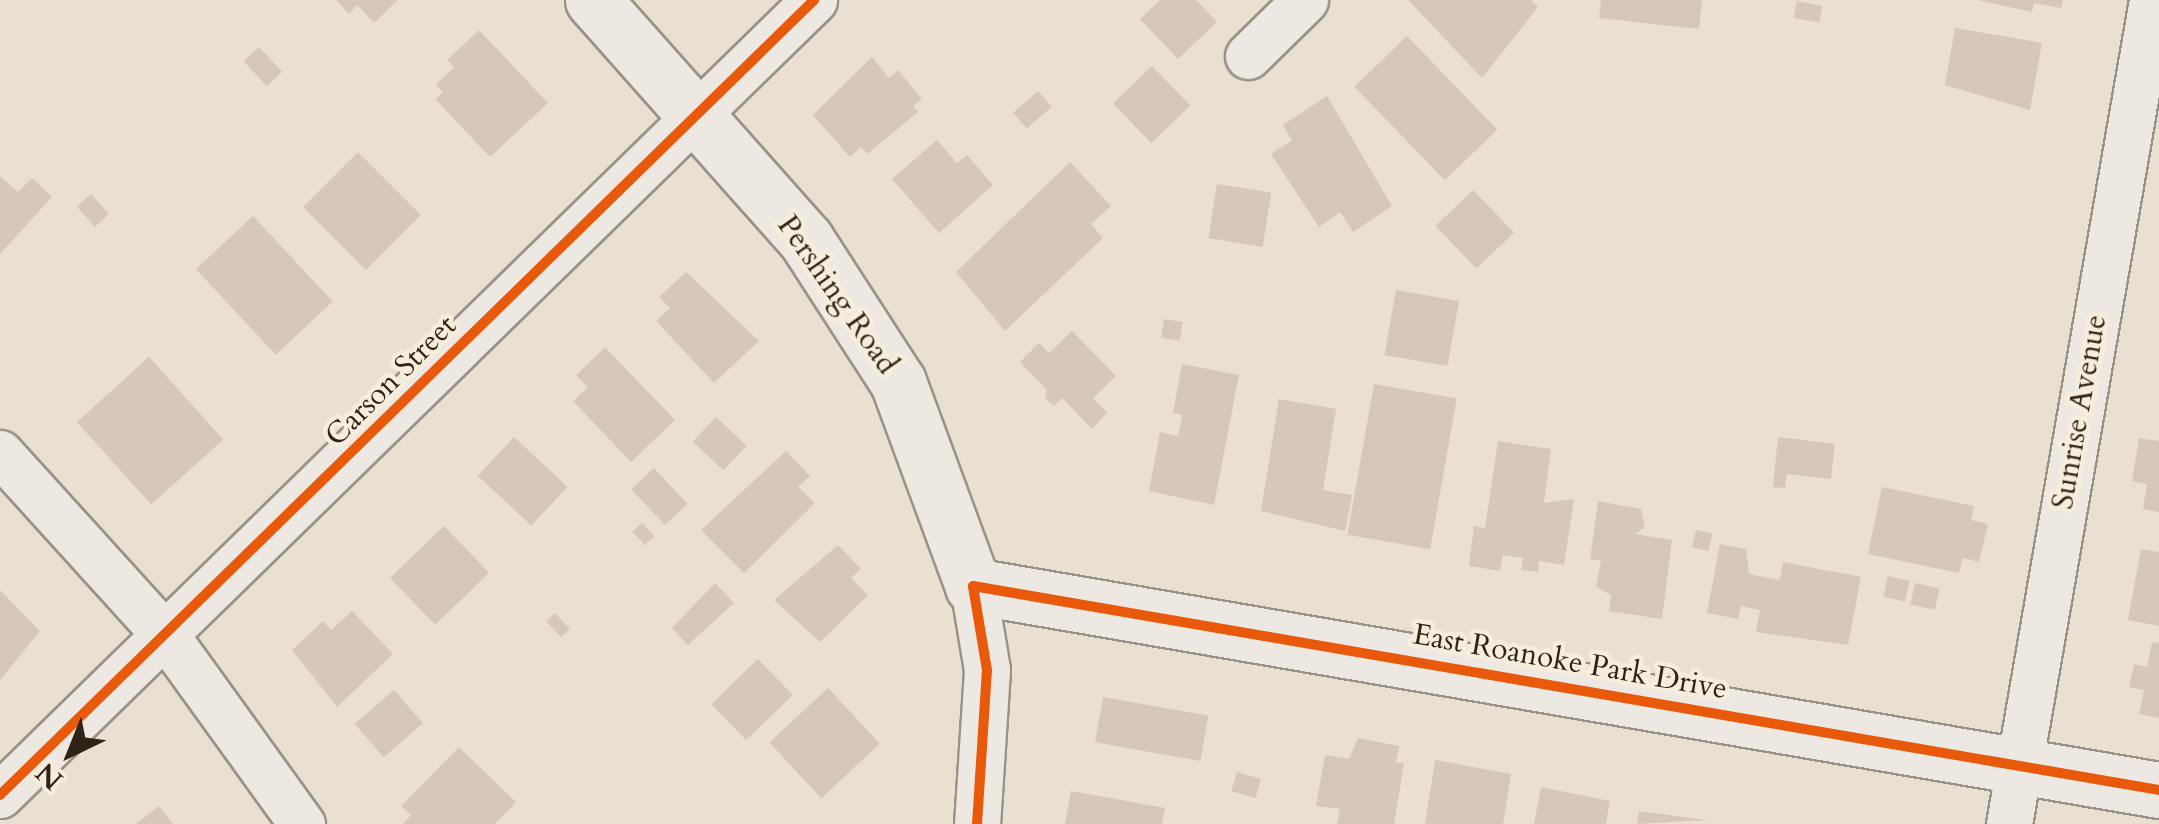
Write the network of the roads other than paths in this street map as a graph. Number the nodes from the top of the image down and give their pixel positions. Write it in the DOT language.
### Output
graph roads {
  1 [pos="593,0"];
  2 [pos="814,0"];
  3 [pos="1305,0"];
  4 [pos="2152,0"];
  5 [pos="1248,56"];
  6 [pos="696,115"];
  7 [pos="0,454"];
  8 [pos="973,586"];
  9 [pos="168,636"];
  10 [pos="2020,764"];
  11 [pos="2159,790"];
  12 [pos="0,795"];
  13 [pos="302,824"];
  14 [pos="977,824"];
  15 [pos="2009,824"];
  1 -- 6 [label="street, Pershing Road"];
  2 -- 6 [label="street, Carson Street"];
  3 -- 5 [label="street"];
  4 -- 10 [label="street, Sunrise Avenue"];
  6 -- 8 [label="street, Pershing Road"];
  6 -- 9 [label="street, Carson Street"];
  7 -- 9 [label="street"];
  8 -- 10 [label="street, East Roanoke Park Drive"];
  8 -- 14 [label="street"];
  9 -- 12 [label="street, Carson Street"];
  9 -- 13 [label="street"];
  10 -- 11 [label="street, East Roanoke Park Drive"];
  10 -- 15 [label="street, Sunrise Avenue"];
}
